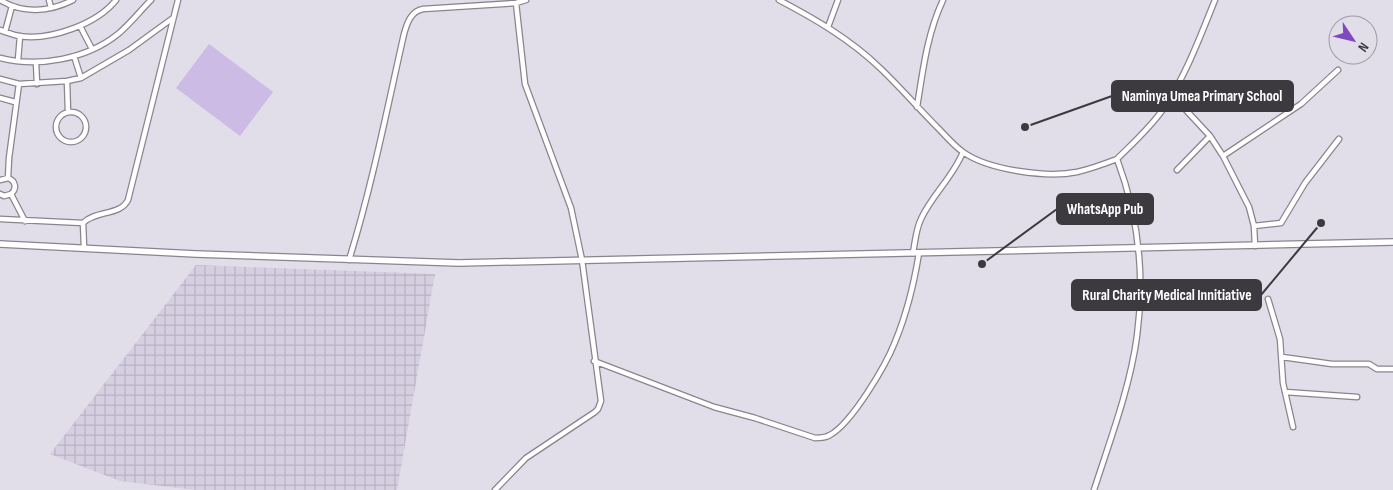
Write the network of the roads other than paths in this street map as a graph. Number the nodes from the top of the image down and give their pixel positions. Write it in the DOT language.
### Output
graph roads {
  1 [pos="0,0"];
  2 [pos="49,0"];
  3 [pos="73,0"];
  4 [pos="116,0"];
  5 [pos="151,0"];
  6 [pos="178,0"];
  7 [pos="526,0"];
  8 [pos="779,0"];
  9 [pos="838,0"];
  10 [pos="943,0"];
  11 [pos="1215,0"];
  12 [pos="516,3"];
  13 [pos="12,6"];
  14 [pos="51,8"];
  15 [pos="173,18"];
  16 [pos="80,26"];
  17 [pos="828,27"];
  18 [pos="0,30"];
  19 [pos="6,32"];
  20 [pos="20,36"];
  21 [pos="92,49"];
  22 [pos="74,56"];
  23 [pos="0,58"];
  24 [pos="18,60"];
  25 [pos="36,62"];
  26 [pos="1338,70"];
  27 [pos="80,78"];
  28 [pos="0,79"];
  29 [pos="67,81"];
  30 [pos="19,84"];
  31 [pos="36,84"];
  32 [pos="1172,95"];
  33 [pos="0,98"];
  34 [pos="15,102"];
  35 [pos="917,107"];
  36 [pos="68,112"];
  37 [pos="1210,136"];
  38 [pos="1339,139"];
  39 [pos="963,152"];
  40 [pos="1223,156"];
  41 [pos="1117,160"];
  42 [pos="1177,170"];
  43 [pos="8,178"];
  44 [pos="0,180"];
  45 [pos="0,194"];
  46 [pos="11,194"];
  47 [pos="0,219"];
  48 [pos="25,221"];
  49 [pos="83,224"];
  50 [pos="1254,226"];
  51 [pos="1393,242"];
  52 [pos="0,244"];
  53 [pos="1256,246"];
  54 [pos="84,247"];
  55 [pos="1138,248"];
  56 [pos="916,253"];
  57 [pos="349,260"];
  58 [pos="582,260"];
  59 [pos="1268,299"];
  60 [pos="1282,357"];
  61 [pos="594,361"];
  62 [pos="1393,369"];
  63 [pos="1285,392"];
  64 [pos="1357,398"];
  65 [pos="1293,427"];
  66 [pos="495,490"];
  67 [pos="1094,490"];
  1 -- 13 [label="street"];
  2 -- 14 [label="street"];
  3 -- 14 [label="street"];
  4 -- 16 [label="street"];
  5 -- 21 [label="street"];
  6 -- 15 [label="street"];
  7 -- 12 [label="street"];
  8 -- 17 [label="street"];
  9 -- 17 [label="street"];
  10 -- 35 [label="street"];
  11 -- 32 [label="street"];
  12 -- 57 [label="street"];
  12 -- 58 [label="street"];
  13 -- 14 [label="street"];
  13 -- 19 [label="street"];
  15 -- 27 [label="street"];
  15 -- 49 [label="street"];
  16 -- 20 [label="street"];
  16 -- 21 [label="street"];
  17 -- 35 [label="street"];
  18 -- 19 [label="street"];
  19 -- 20 [label="street"];
  20 -- 24 [label="street"];
  21 -- 22 [label="street"];
  22 -- 25 [label="street"];
  22 -- 27 [label="street"];
  23 -- 24 [label="street"];
  24 -- 25 [label="street"];
  25 -- 31 [label="street"];
  26 -- 40 [label="street"];
  27 -- 29 [label="street"];
  28 -- 30 [label="street"];
  29 -- 31 [label="street"];
  29 -- 36 [label="street"];
  30 -- 31 [label="street"];
  30 -- 34 [label="street"];
  32 -- 37 [label="street"];
  32 -- 41 [label="street"];
  33 -- 34 [label="street"];
  34 -- 43 [label="street"];
  35 -- 39 [label="street"];
  36 -- 36 [label="street"];
  37 -- 40 [label="street"];
  37 -- 42 [label="street"];
  38 -- 50 [label="street"];
  39 -- 41 [label="street"];
  39 -- 56 [label="street"];
  40 -- 50 [label="street"];
  41 -- 55 [label="street"];
  43 -- 44 [label="street"];
  43 -- 46 [label="street"];
  45 -- 46 [label="street"];
  46 -- 48 [label="street"];
  47 -- 48 [label="street"];
  48 -- 49 [label="street"];
  49 -- 54 [label="street"];
  50 -- 53 [label="street"];
  51 -- 53 [label="main road"];
  52 -- 54 [label="main road"];
  53 -- 55 [label="main road"];
  54 -- 57 [label="main road"];
  55 -- 56 [label="main road"];
  55 -- 67 [label="street"];
  56 -- 58 [label="main road"];
  56 -- 61 [label="street"];
  57 -- 58 [label="main road"];
  58 -- 61 [label="street"];
  59 -- 60 [label="street"];
  60 -- 62 [label="street"];
  60 -- 63 [label="street"];
  61 -- 66 [label="street"];
  63 -- 64 [label="street"];
  63 -- 65 [label="street"];
}
